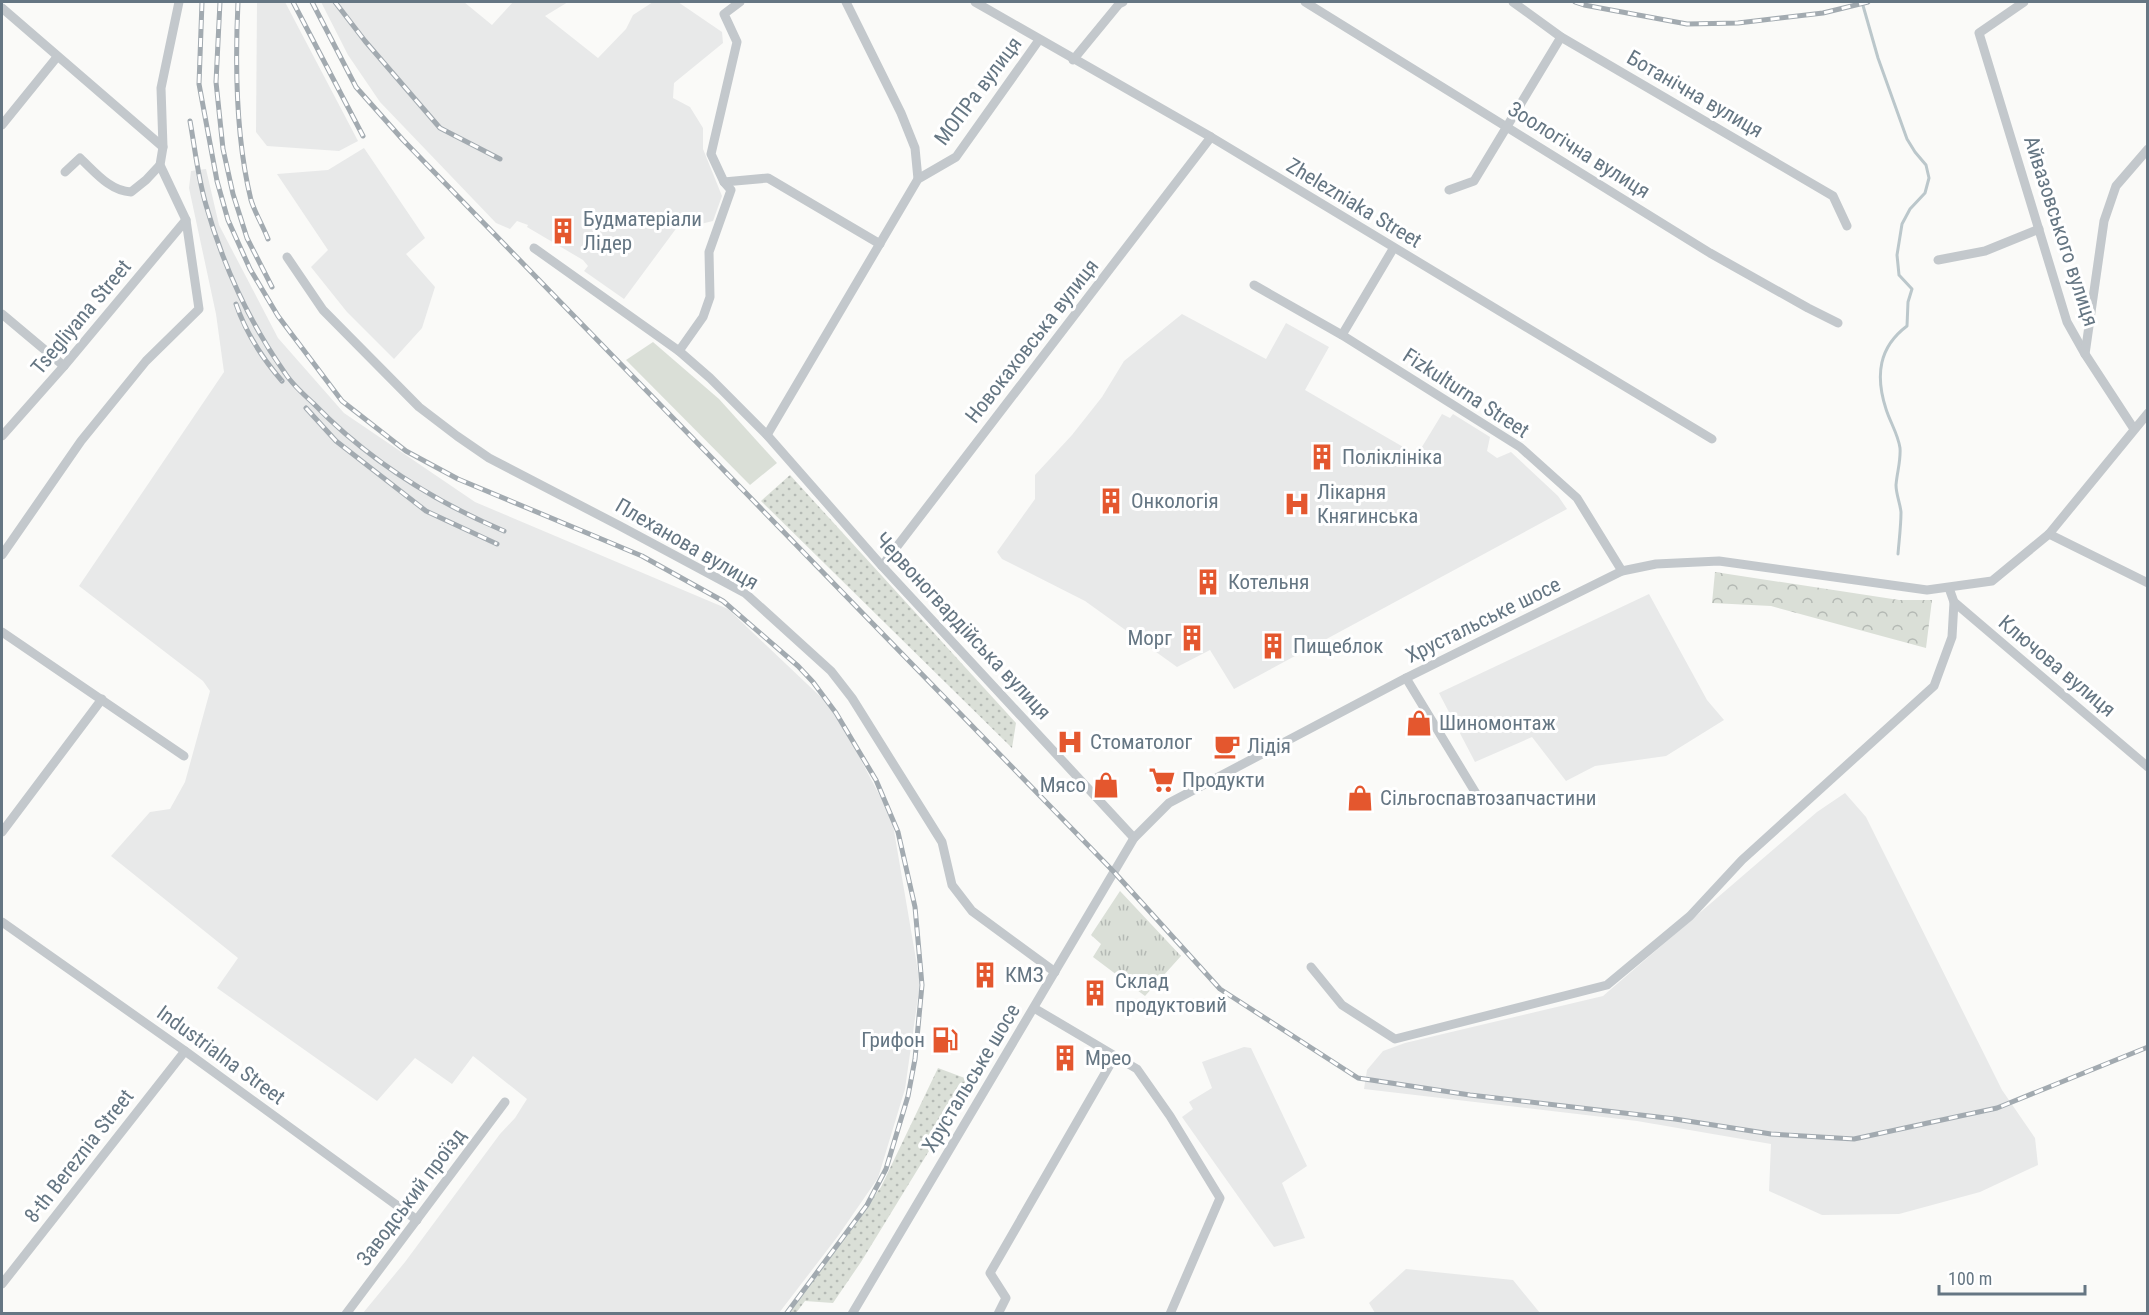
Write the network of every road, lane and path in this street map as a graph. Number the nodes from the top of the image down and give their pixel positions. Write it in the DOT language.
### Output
graph roads {
  1 [pos="179,2"];
  2 [pos="740,2"];
  3 [pos="846,2"];
  4 [pos="975,2"];
  5 [pos="1123,2"];
  6 [pos="1305,2"];
  7 [pos="1513,2"];
  8 [pos="2024,2"];
  9 [pos="2,8"];
  10 [pos="1561,37"];
  11 [pos="1039,40"];
  12 [pos="57,57"];
  13 [pos="1073,60"];
  14 [pos="2,125"];
  15 [pos="1508,126"];
  16 [pos="1211,137"];
  17 [pos="163,147"];
  18 [pos="2148,149"];
  19 [pos="160,165"];
  20 [pos="65,172"];
  21 [pos="918,178"];
  22 [pos="724,182"];
  23 [pos="1449,189"];
  24 [pos="186,220"];
  25 [pos="1847,226"];
  26 [pos="2039,229"];
  27 [pos="880,244"];
  28 [pos="534,248"];
  29 [pos="1393,249"];
  30 [pos="287,257"];
  31 [pos="1938,260"];
  32 [pos="1254,285"];
  33 [pos="2,314"];
  34 [pos="1838,323"];
  35 [pos="1342,335"];
  36 [pos="679,351"];
  37 [pos="2085,354"];
  38 [pos="64,366"];
  39 [pos="2148,413"];
  40 [pos="2134,429"];
  41 [pos="767,435"];
  42 [pos="2,436"];
  43 [pos="1712,439"];
  44 [pos="2049,534"];
  45 [pos="2,555"];
  46 [pos="882,566"];
  47 [pos="1622,572"];
  48 [pos="2148,584"];
  49 [pos="1949,588"];
  50 [pos="1954,602"];
  51 [pos="2,632"];
  52 [pos="1406,678"];
  53 [pos="102,699"];
  54 [pos="184,756"];
  55 [pos="2148,767"];
  56 [pos="1480,800"];
  57 [pos="2,832"];
  58 [pos="1134,838"];
  59 [pos="2,922"];
  60 [pos="1311,967"];
  61 [pos="1055,972"];
  62 [pos="1034,1008"];
  63 [pos="185,1051"];
  64 [pos="1115,1056"];
  65 [pos="506,1102"];
  66 [pos="417,1220"];
  67 [pos="2,1284"];
  68 [pos="346,1314"];
  69 [pos="852,1314"];
  70 [pos="998,1314"];
  71 [pos="1170,1314"];
  1 -- 17 [label="street"];
  2 -- 22 [label="street"];
  3 -- 21 [label="street"];
  4 -- 11 [label="street, Zhelezniaka Street"];
  5 -- 13 [label="street"];
  6 -- 15 [label="street, Зоологічна вулиця"];
  7 -- 10 [label="street, Ботанічна вулиця"];
  8 -- 26 [label="street, Айвазовського вулиця"];
  9 -- 12 [label="street"];
  10 -- 15 [label="street"];
  10 -- 25 [label="street, Ботанічна вулиця"];
  11 -- 13 [label="street, Zhelezniaka Street"];
  11 -- 21 [label="street, МОПРа вулиця"];
  12 -- 14 [label="street"];
  12 -- 17 [label="street"];
  13 -- 16 [label="street, Zhelezniaka Street"];
  15 -- 23 [label="street"];
  15 -- 34 [label="street, Зоологічна вулиця"];
  16 -- 29 [label="street, Zhelezniaka Street"];
  16 -- 46 [label="street, Новокаховська вулиця"];
  17 -- 19 [label="street"];
  18 -- 37 [label="street"];
  19 -- 20 [label="street"];
  19 -- 24 [label="street"];
  21 -- 27 [label="street"];
  22 -- 27 [label="street"];
  22 -- 36 [label="street"];
  24 -- 38 [label="street, Tsegliyana Street"];
  24 -- 45 [label="street"];
  26 -- 31 [label="street"];
  26 -- 37 [label="street, Айвазовського вулиця"];
  27 -- 41 [label="street"];
  28 -- 36 [label="street, Червоногвардійська вулиця"];
  29 -- 35 [label="street"];
  29 -- 43 [label="street, Zhelezniaka Street"];
  30 -- 61 [label="street, Плеханова вулиця"];
  32 -- 35 [label="street, Fizkulturna Street"];
  33 -- 38 [label="street"];
  35 -- 47 [label="street, Fizkulturna Street"];
  36 -- 41 [label="street, Червоногвардійська вулиця"];
  37 -- 40 [label="street, Айвазовського вулиця"];
  38 -- 42 [label="street, Tsegliyana Street"];
  39 -- 40 [label="street, Хрустальське шосе"];
  40 -- 44 [label="street, Хрустальське шосе"];
  41 -- 46 [label="street, Червоногвардійська вулиця"];
  44 -- 48 [label="street"];
  44 -- 49 [label="street, Хрустальське шосе"];
  46 -- 58 [label="street, Червоногвардійська вулиця"];
  47 -- 49 [label="street, Хрустальське шосе"];
  47 -- 52 [label="street, Хрустальське шосе"];
  49 -- 50 [label="street, Ключова вулиця"];
  50 -- 55 [label="street, Ключова вулиця"];
  50 -- 60 [label="street"];
  51 -- 53 [label="street"];
  52 -- 56 [label="street"];
  52 -- 58 [label="street, Хрустальське шосе"];
  53 -- 54 [label="street"];
  53 -- 57 [label="street"];
  58 -- 61 [label="street, Хрустальське шосе"];
  59 -- 63 [label="street, Industrialna Street"];
  61 -- 62 [label="street, Хрустальське шосе"];
  62 -- 64 [label="street"];
  62 -- 69 [label="street, Хрустальське шосе"];
  63 -- 66 [label="street, Industrialna Street"];
  63 -- 67 [label="street, 8-th Bereznia Street"];
  64 -- 70 [label="street"];
  64 -- 71 [label="street"];
  65 -- 66 [label="street, Заводський проїзд"];
  66 -- 68 [label="street, Заводський проїзд"];
}
